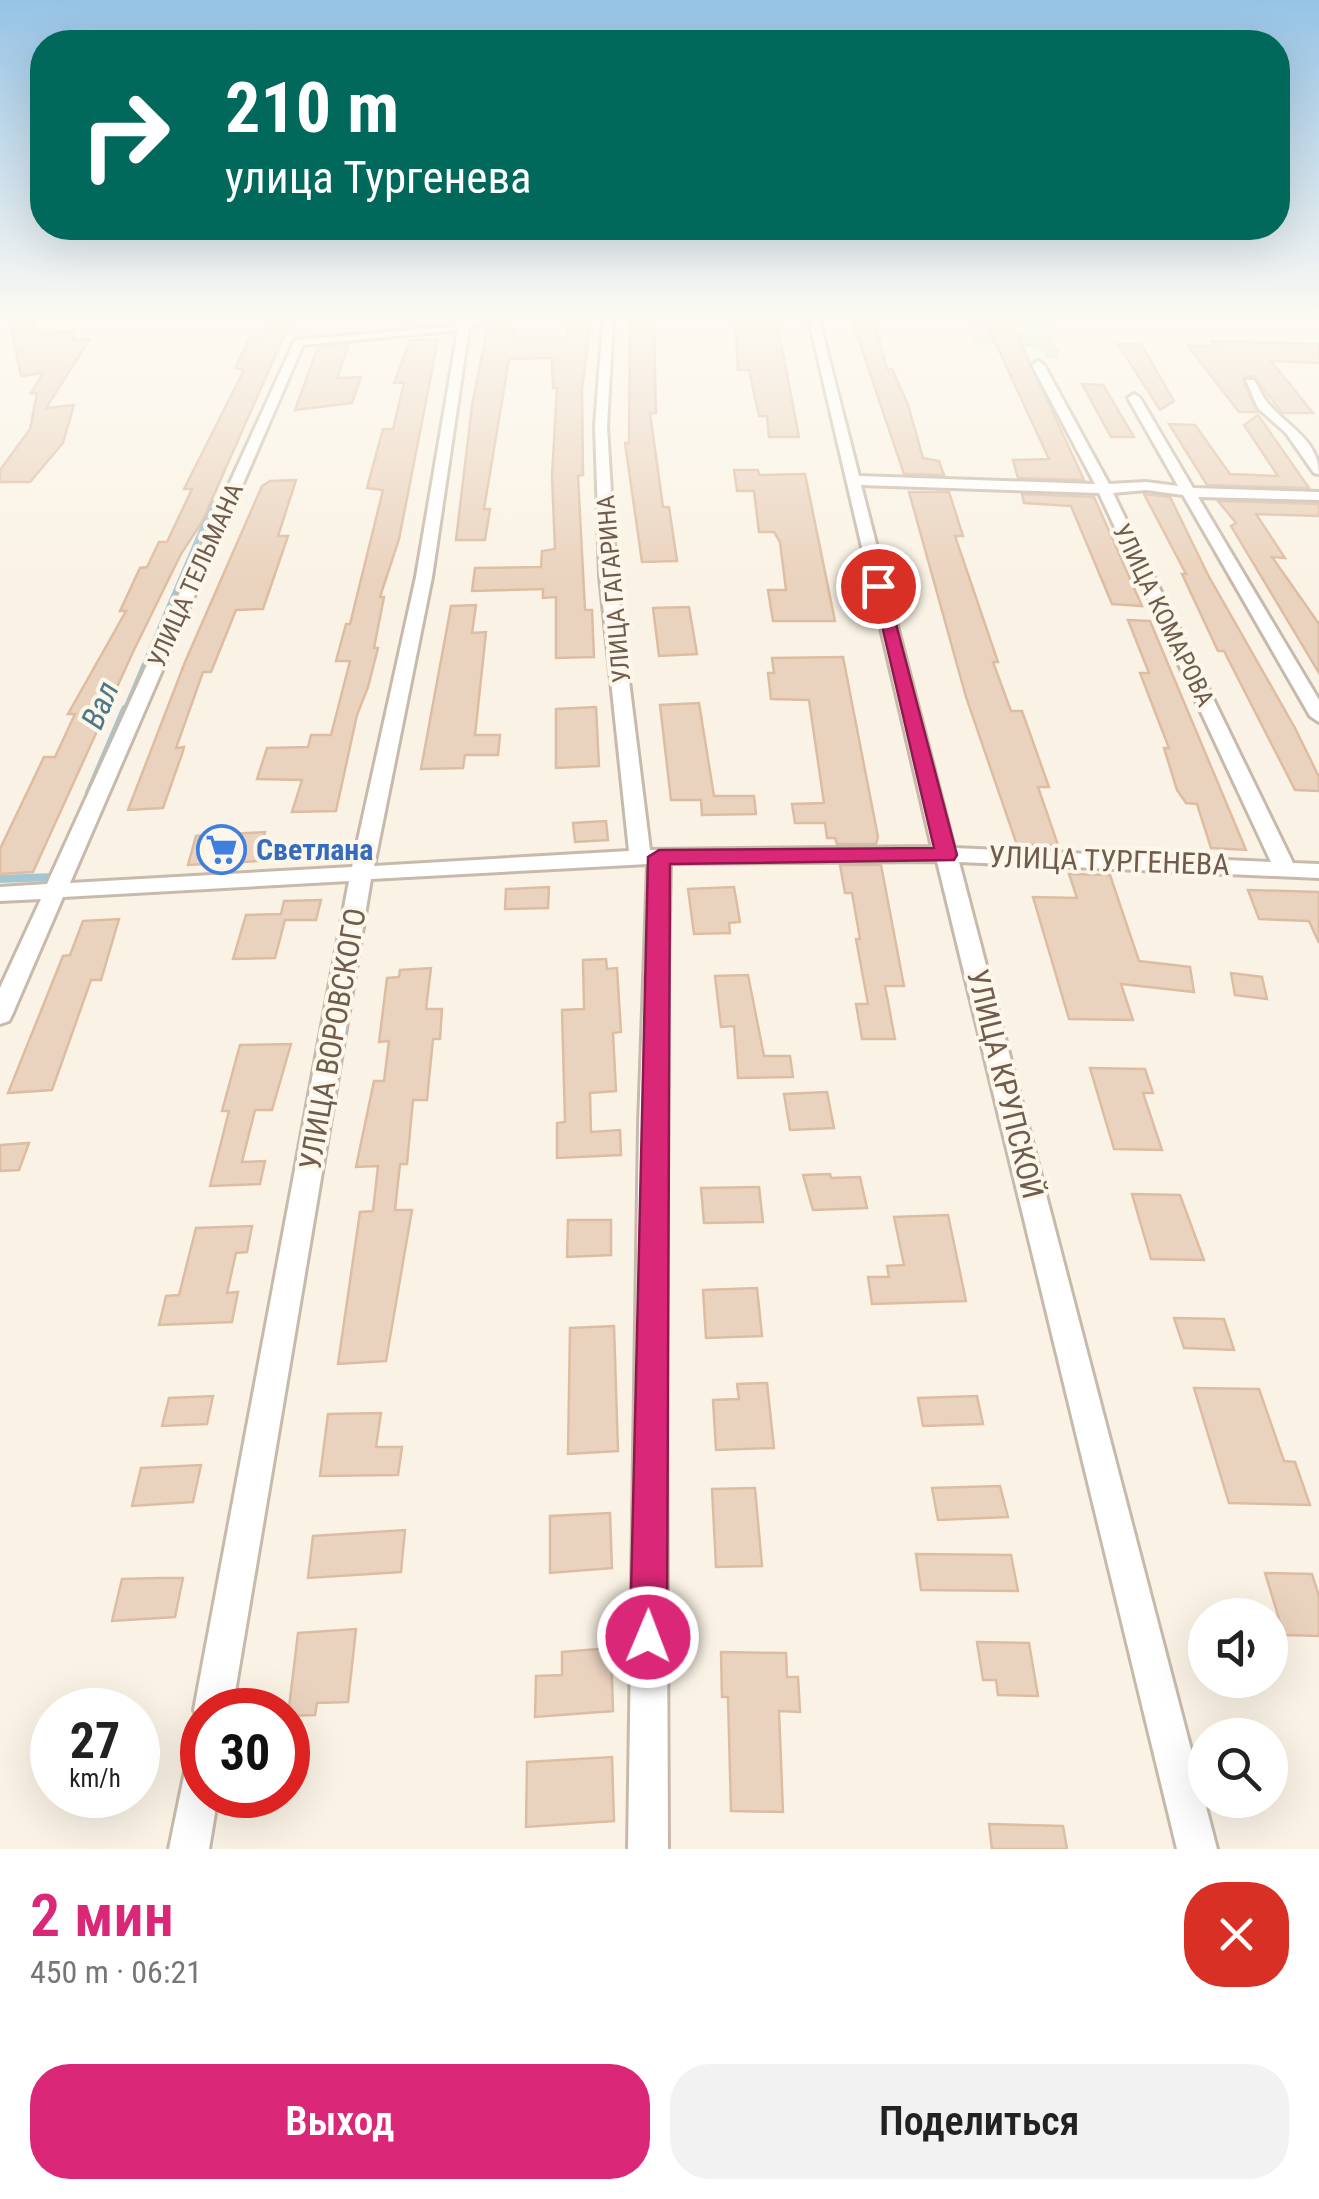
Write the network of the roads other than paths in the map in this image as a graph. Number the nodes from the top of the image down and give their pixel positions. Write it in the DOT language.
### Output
graph roads {
  1 [pos="270,406"];
  2 [pos="456,406"];
  3 [pos="602,406"];
  4 [pos="834,406"];
  5 [pos="1060,406"];
  6 [pos="1139,406"];
  7 [pos="1264,406"];
  8 [pos="1319,470"];
  9 [pos="852,480"];
  10 [pos="1104,489"];
  11 [pos="1191,492"];
  12 [pos="1319,496"];
  13 [pos="1319,716"];
  14 [pos="946,855"];
  15 [pos="649,857"];
  16 [pos="1285,868"];
  17 [pos="1319,871"];
  18 [pos="363,872"];
  19 [pos="55,890"];
  20 [pos="0,894"];
  21 [pos="0,1016"];
  22 [pos="218,1688"];
  23 [pos="194,1818"];
  24 [pos="188,1849"];
  25 [pos="648,1849"];
  26 [pos="1197,1849"];
  1 -- 19 [label="street, УЛИЦА ТЕЛЬМАНА"];
  2 -- 18 [label="street, УЛИЦА ВОРОВСКОГО"];
  3 -- 15 [label="street, УЛИЦА ГАГАРИНА"];
  4 -- 9 [label="street, УЛИЦА КРУПСКОЙ"];
  5 -- 10 [label="street, УЛИЦА КОМАРОВА"];
  6 -- 11 [label="street"];
  7 -- 8 [label="street"];
  9 -- 10 [label="street"];
  9 -- 14 [label="street, УЛИЦА КРУПСКОЙ"];
  10 -- 11 [label="street"];
  10 -- 16 [label="street, УЛИЦА КОМАРОВА"];
  11 -- 12 [label="street"];
  11 -- 13 [label="street"];
  14 -- 15 [label="street, УЛИЦА ТУРГЕНЕВА"];
  14 -- 16 [label="street, УЛИЦА ТУРГЕНЕВА"];
  14 -- 26 [label="street, УЛИЦА КРУПСКОЙ"];
  15 -- 18 [label="street, УЛИЦА ТУРГЕНЕВА"];
  15 -- 25 [label="street, УЛИЦА ГАГАРИНА"];
  16 -- 17 [label="street, УЛИЦА ТУРГЕНЕВА"];
  18 -- 19 [label="street, УЛИЦА ТУРГЕНЕВА"];
  18 -- 22 [label="street, УЛИЦА ВОРОВСКОГО"];
  19 -- 20 [label="street, УЛИЦА ТУРГЕНЕВА"];
  19 -- 21 [label="street, УЛИЦА ТЕЛЬМАНА"];
  23 -- 24 [label="street"];
}
